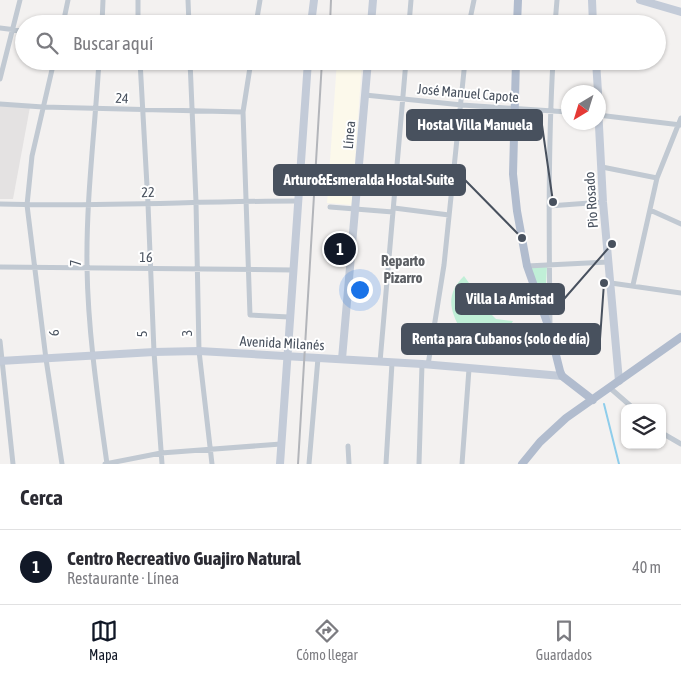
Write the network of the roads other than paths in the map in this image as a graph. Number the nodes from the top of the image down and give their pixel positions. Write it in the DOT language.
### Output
graph roads {
  1 [pos="20,0"];
  2 [pos="68,0"];
  3 [pos="104,0"];
  4 [pos="138,0"];
  5 [pos="188,0"];
  6 [pos="260,0"];
  7 [pos="314,0"];
  8 [pos="373,0"];
  9 [pos="411,0"];
  10 [pos="474,0"];
  11 [pos="518,0"];
  12 [pos="557,0"];
  13 [pos="592,0"];
  14 [pos="640,0"];
  15 [pos="665,3"];
  16 [pos="681,12"];
  17 [pos="16,15"];
  18 [pos="65,15"];
  19 [pos="103,15"];
  20 [pos="138,15"];
  21 [pos="189,15"];
  22 [pos="258,15"];
  23 [pos="312,15"];
  24 [pos="372,15"];
  25 [pos="410,15"];
  26 [pos="471,15"];
  27 [pos="517,15"];
  28 [pos="556,15"];
  29 [pos="593,15"];
  30 [pos="15,18"];
  31 [pos="0,28"];
  32 [pos="12,29"];
  33 [pos="15,30"];
  34 [pos="52,70"];
  35 [pos="98,70"];
  36 [pos="140,70"];
  37 [pos="190,70"];
  38 [pos="249,70"];
  39 [pos="307,70"];
  40 [pos="367,70"];
  41 [pos="405,70"];
  42 [pos="464,70"];
  43 [pos="516,70"];
  44 [pos="552,70"];
  45 [pos="597,70"];
  46 [pos="0,79"];
  47 [pos="598,85"];
  48 [pos="365,94"];
  49 [pos="402,99"];
  50 [pos="0,104"];
  51 [pos="462,105"];
  52 [pos="43,107"];
  53 [pos="96,108"];
  54 [pos="514,109"];
  55 [pos="142,110"];
  56 [pos="192,111"];
  57 [pos="550,111"];
  58 [pos="244,112"];
  59 [pos="561,112"];
  60 [pos="606,116"];
  61 [pos="681,118"];
  62 [pos="680,125"];
  63 [pos="600,130"];
  64 [pos="602,167"];
  65 [pos="658,178"];
  66 [pos="247,201"];
  67 [pos="297,201"];
  68 [pos="196,202"];
  69 [pos="604,202"];
  70 [pos="0,204"];
  71 [pos="148,204"];
  72 [pos="27,205"];
  73 [pos="88,206"];
  74 [pos="549,206"];
  75 [pos="330,207"];
  76 [pos="356,210"];
  77 [pos="393,210"];
  78 [pos="650,210"];
  79 [pos="449,215"];
  80 [pos="681,224"];
  81 [pos="608,262"];
  82 [pos="550,265"];
  83 [pos="527,266"];
  84 [pos="0,267"];
  85 [pos="34,267"];
  86 [pos="87,268"];
  87 [pos="151,268"];
  88 [pos="197,269"];
  89 [pos="249,269"];
  90 [pos="293,270"];
  91 [pos="611,283"];
  92 [pos="633,285"];
  93 [pos="681,293"];
  94 [pos="290,317"];
  95 [pos="550,331"];
  96 [pos="681,337"];
  97 [pos="0,341"];
  98 [pos="154,352"];
  99 [pos="199,352"];
  100 [pos="92,355"];
  101 [pos="288,356"];
  102 [pos="318,358"];
  103 [pos="46,359"];
  104 [pos="342,359"];
  105 [pos="1,361"];
  106 [pos="380,362"];
  107 [pos="392,363"];
  108 [pos="425,364"];
  109 [pos="470,369"];
  110 [pos="562,376"];
  111 [pos="619,381"];
  112 [pos="610,388"];
  113 [pos="593,400"];
  114 [pos="628,404"];
  115 [pos="666,435"];
  116 [pos="281,444"];
  117 [pos="681,444"];
  118 [pos="348,446"];
  119 [pos="210,449"];
  120 [pos="161,453"];
  121 [pos="13,464"];
  122 [pos="62,464"];
  123 [pos="106,464"];
  124 [pos="162,464"];
  125 [pos="212,464"];
  126 [pos="280,464"];
  127 [pos="309,464"];
  128 [pos="349,464"];
  129 [pos="386,464"];
  130 [pos="419,464"];
  131 [pos="462,464"];
  132 [pos="522,464"];
  1 -- 17 [label="street"];
  2 -- 18 [label="street"];
  3 -- 19 [label="street"];
  4 -- 20 [label="street"];
  5 -- 21 [label="street"];
  6 -- 22 [label="street"];
  7 -- 23 [label="street"];
  8 -- 24 [label="street"];
  9 -- 25 [label="street"];
  10 -- 26 [label="street"];
  11 -- 27 [label="main road"];
  12 -- 28 [label="street"];
  13 -- 29 [label="street"];
  14 -- 15 [label="street"];
  15 -- 16 [label="street"];
  30 -- 32 [label="street"];
  31 -- 32 [label="street"];
  32 -- 33 [label="street"];
  32 -- 46 [label="street"];
  34 -- 52 [label="street, 9"];
  35 -- 53 [label="street, 7"];
  36 -- 55 [label="street, 5"];
  37 -- 56 [label="street, 3"];
  38 -- 58 [label="street"];
  39 -- 67 [label="street"];
  40 -- 48 [label="street, Línea"];
  41 -- 49 [label="street"];
  42 -- 51 [label="street"];
  43 -- 54 [label="main road"];
  44 -- 57 [label="street"];
  45 -- 47 [label="street"];
  48 -- 49 [label="street, José Manuel Capote"];
  48 -- 76 [label="street, Línea"];
  49 -- 51 [label="street, José Manuel Capote"];
  49 -- 77 [label="street"];
  50 -- 52 [label="street, 24"];
  51 -- 54 [label="street, José Manuel Capote"];
  51 -- 79 [label="street"];
  52 -- 53 [label="street, 24"];
  52 -- 72 [label="street, 9"];
  53 -- 55 [label="street, 24"];
  53 -- 73 [label="street, 7"];
  54 -- 57 [label="street, José Manuel Capote"];
  54 -- 83 [label="main road"];
  55 -- 56 [label="street, 24"];
  55 -- 71 [label="street, 5"];
  56 -- 58 [label="street, 24"];
  56 -- 68 [label="street, 3"];
  57 -- 59 [label="street, José Manuel Capote"];
  57 -- 74 [label="street"];
  58 -- 66 [label="street"];
  60 -- 62 [label="street"];
  61 -- 62 [label="street"];
  62 -- 65 [label="street"];
  63 -- 64 [label="street, Pio Rosado"];
  64 -- 65 [label="street"];
  64 -- 69 [label="street, Pio Rosado"];
  65 -- 78 [label="street"];
  66 -- 67 [label="street, 22"];
  66 -- 68 [label="street, 22"];
  66 -- 89 [label="street"];
  67 -- 90 [label="street"];
  68 -- 71 [label="street, 22"];
  68 -- 88 [label="street, 3"];
  69 -- 74 [label="street"];
  69 -- 81 [label="street, Pio Rosado"];
  70 -- 72 [label="street, 22"];
  71 -- 73 [label="street, 22"];
  71 -- 87 [label="street, 5"];
  72 -- 73 [label="street, 22"];
  72 -- 85 [label="street, 9"];
  73 -- 86 [label="street, 7"];
  74 -- 82 [label="street"];
  75 -- 76 [label="street"];
  76 -- 77 [label="street"];
  76 -- 104 [label="street, Línea"];
  77 -- 79 [label="street"];
  77 -- 106 [label="street"];
  78 -- 80 [label="street"];
  78 -- 92 [label="street"];
  79 -- 108 [label="street"];
  81 -- 82 [label="street"];
  81 -- 91 [label="street, Pio Rosado"];
  82 -- 83 [label="street"];
  82 -- 95 [label="street"];
  83 -- 95 [label="main road"];
  84 -- 85 [label="street, 16"];
  85 -- 86 [label="street, 16"];
  85 -- 103 [label="street, 9"];
  86 -- 87 [label="street, 16"];
  86 -- 100 [label="street, 7"];
  87 -- 88 [label="street, 16"];
  87 -- 98 [label="street, 5"];
  88 -- 89 [label="street, 16"];
  88 -- 99 [label="street, 3"];
  89 -- 90 [label="street, 16"];
  89 -- 94 [label="street"];
  90 -- 94 [label="street"];
  91 -- 92 [label="street"];
  91 -- 111 [label="street, Pio Rosado"];
  92 -- 93 [label="street"];
  94 -- 101 [label="street"];
  95 -- 110 [label="main road"];
  96 -- 111 [label="main road"];
  97 -- 105 [label="street"];
  98 -- 99 [label="street, Avenida Milanés"];
  98 -- 100 [label="street, Avenida Milanés"];
  98 -- 120 [label="street, 5"];
  99 -- 101 [label="street, Avenida Milanés"];
  99 -- 119 [label="street, 3"];
  100 -- 103 [label="street, Avenida Milanés"];
  100 -- 123 [label="street, 7"];
  101 -- 102 [label="street, Avenida Milanés"];
  101 -- 116 [label="street"];
  102 -- 104 [label="street, Avenida Milanés"];
  102 -- 127 [label="street"];
  103 -- 105 [label="street, Avenida Milanés"];
  103 -- 122 [label="street, 9"];
  104 -- 106 [label="street, Avenida Milanés"];
  105 -- 121 [label="street"];
  106 -- 107 [label="street, Avenida Milanés"];
  107 -- 108 [label="street, Avenida Milanés"];
  107 -- 129 [label="street"];
  108 -- 109 [label="street, Avenida Milanés"];
  108 -- 130 [label="street"];
  109 -- 110 [label="street, Avenida Milanés"];
  109 -- 131 [label="street"];
  110 -- 113 [label="main road"];
  111 -- 112 [label="main road"];
  112 -- 113 [label="main road"];
  112 -- 114 [label="street"];
  113 -- 132 [label="main road"];
  115 -- 117 [label="street"];
  116 -- 119 [label="street"];
  116 -- 126 [label="street"];
  118 -- 128 [label="street"];
  119 -- 120 [label="street"];
  119 -- 125 [label="street, 3"];
  120 -- 123 [label="street"];
  120 -- 124 [label="street, 5"];
}
